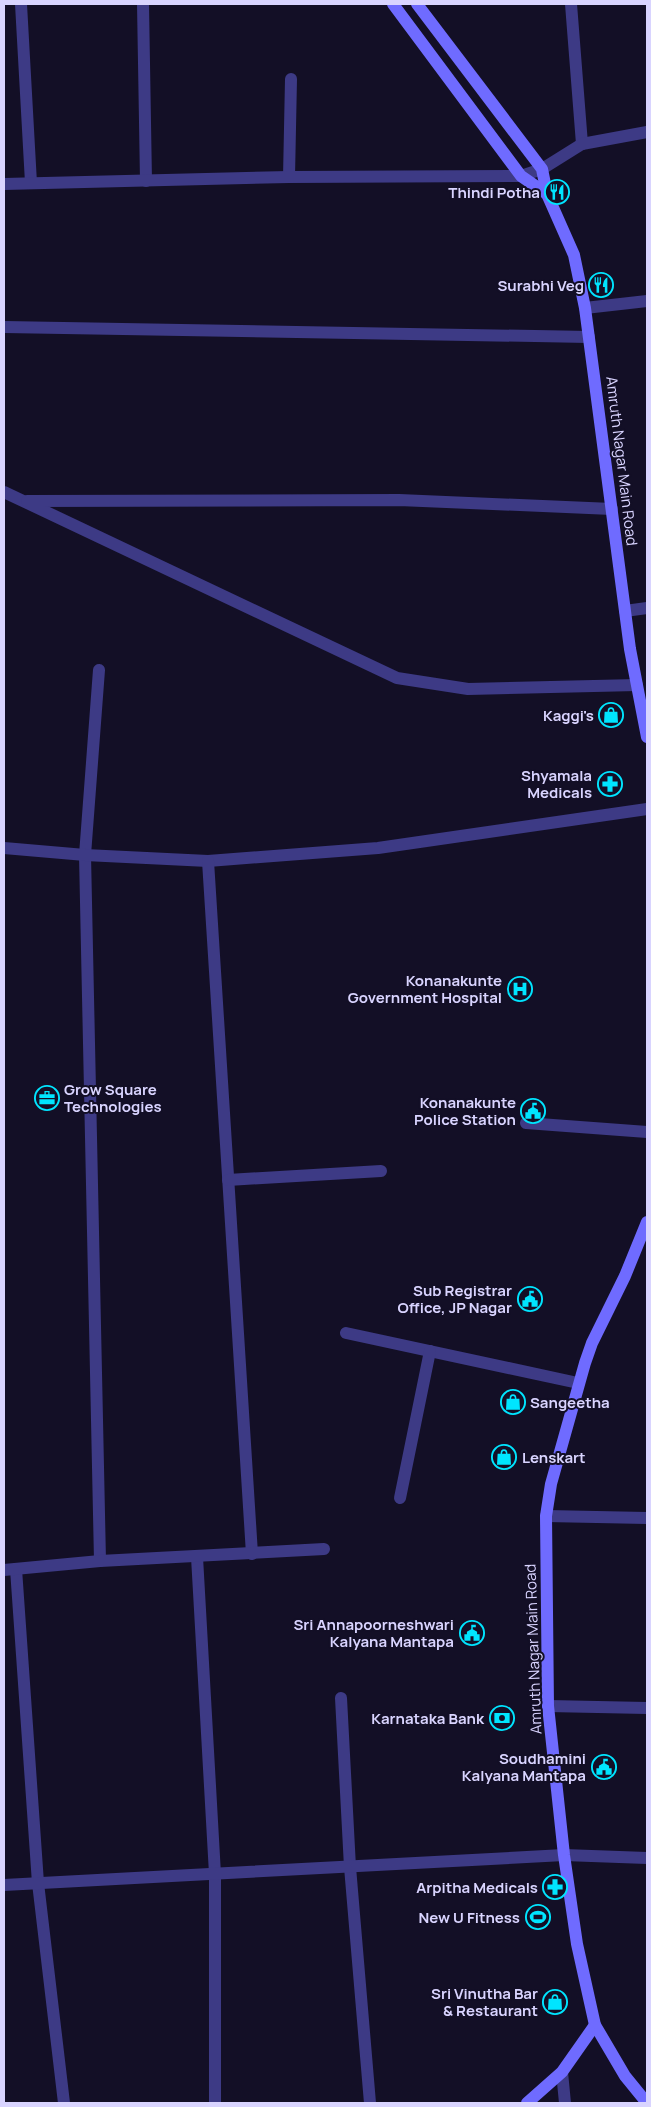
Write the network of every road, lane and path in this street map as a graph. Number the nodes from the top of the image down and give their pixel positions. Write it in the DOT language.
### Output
graph roads {
  1 [pos="21,4"];
  2 [pos="142,4"];
  3 [pos="393,4"];
  4 [pos="417,4"];
  5 [pos="571,4"];
  6 [pos="291,79"];
  7 [pos="647,132"];
  8 [pos="582,144"];
  9 [pos="542,168"];
  10 [pos="521,176"];
  11 [pos="289,177"];
  12 [pos="146,181"];
  13 [pos="31,183"];
  14 [pos="4,184"];
  15 [pos="547,194"];
  16 [pos="647,301"];
  17 [pos="586,308"];
  18 [pos="4,327"];
  19 [pos="589,337"];
  20 [pos="4,492"];
  21 [pos="23,501"];
  22 [pos="612,510"];
  23 [pos="647,608"];
  24 [pos="625,611"];
  25 [pos="99,670"];
  26 [pos="637,684"];
  27 [pos="647,737"];
  28 [pos="647,809"];
  29 [pos="4,848"];
  30 [pos="85,855"];
  31 [pos="208,861"];
  32 [pos="526,1123"];
  33 [pos="647,1132"];
  34 [pos="381,1171"];
  35 [pos="228,1180"];
  36 [pos="647,1222"];
  37 [pos="346,1333"];
  38 [pos="430,1351"];
  39 [pos="578,1383"];
  40 [pos="400,1498"];
  41 [pos="546,1516"];
  42 [pos="647,1518"];
  43 [pos="324,1549"];
  44 [pos="252,1554"];
  45 [pos="197,1557"];
  46 [pos="100,1561"];
  47 [pos="10,1570"];
  48 [pos="341,1698"];
  49 [pos="548,1706"];
  50 [pos="647,1708"];
  51 [pos="564,1855"];
  52 [pos="647,1858"];
  53 [pos="350,1866"];
  54 [pos="215,1874"];
  55 [pos="38,1883"];
  56 [pos="4,1885"];
  57 [pos="596,2025"];
  58 [pos="562,2072"];
  59 [pos="64,2103"];
  60 [pos="215,2103"];
  61 [pos="370,2103"];
  62 [pos="527,2103"];
  63 [pos="565,2103"];
  64 [pos="647,2103"];
  1 -- 13 [label="street"];
  2 -- 12 [label="street"];
  3 -- 10 [label="main road"];
  4 -- 9 [label="main road, Amruth Nagar Main Road"];
  5 -- 8 [label="street"];
  6 -- 11 [label="street"];
  7 -- 8 [label="street"];
  8 -- 9 [label="street"];
  9 -- 10 [label="street"];
  9 -- 15 [label="main road, Amruth Nagar Main Road"];
  10 -- 11 [label="street"];
  10 -- 15 [label="main road"];
  11 -- 12 [label="street"];
  12 -- 13 [label="street"];
  13 -- 14 [label="street"];
  15 -- 17 [label="main road, Amruth Nagar Main Road"];
  16 -- 17 [label="street"];
  17 -- 19 [label="main road, Amruth Nagar Main Road"];
  18 -- 19 [label="street"];
  19 -- 22 [label="main road, Amruth Nagar Main Road"];
  20 -- 21 [label="street"];
  21 -- 22 [label="street"];
  21 -- 26 [label="street"];
  22 -- 24 [label="main road, Amruth Nagar Main Road"];
  23 -- 24 [label="street"];
  24 -- 26 [label="main road, Amruth Nagar Main Road"];
  25 -- 30 [label="street"];
  26 -- 27 [label="main road, Amruth Nagar Main Road"];
  28 -- 31 [label="street"];
  29 -- 30 [label="street"];
  30 -- 31 [label="street"];
  30 -- 46 [label="street"];
  31 -- 35 [label="street"];
  32 -- 33 [label="street"];
  34 -- 35 [label="street"];
  35 -- 44 [label="street"];
  36 -- 39 [label="main road, Amruth Nagar Main Road"];
  37 -- 38 [label="street"];
  38 -- 39 [label="street"];
  38 -- 40 [label="street"];
  39 -- 41 [label="main road, Amruth Nagar Main Road"];
  41 -- 42 [label="street"];
  41 -- 49 [label="main road, Amruth Nagar Main Road"];
  43 -- 44 [label="street"];
  44 -- 45 [label="street"];
  45 -- 46 [label="street"];
  45 -- 54 [label="street"];
  46 -- 47 [label="street"];
  47 -- 55 [label="street"];
  48 -- 53 [label="street"];
  49 -- 50 [label="street"];
  49 -- 51 [label="main road, Amruth Nagar Main Road"];
  51 -- 52 [label="street"];
  51 -- 53 [label="street"];
  51 -- 57 [label="main road, Amruth Nagar Main Road"];
  53 -- 54 [label="street"];
  53 -- 61 [label="street"];
  54 -- 55 [label="street"];
  54 -- 60 [label="street"];
  55 -- 56 [label="street"];
  55 -- 59 [label="street"];
  57 -- 58 [label="main road"];
  57 -- 64 [label="main road, Amruth Nagar Main Road"];
  58 -- 62 [label="main road"];
  58 -- 63 [label="street"];
}
